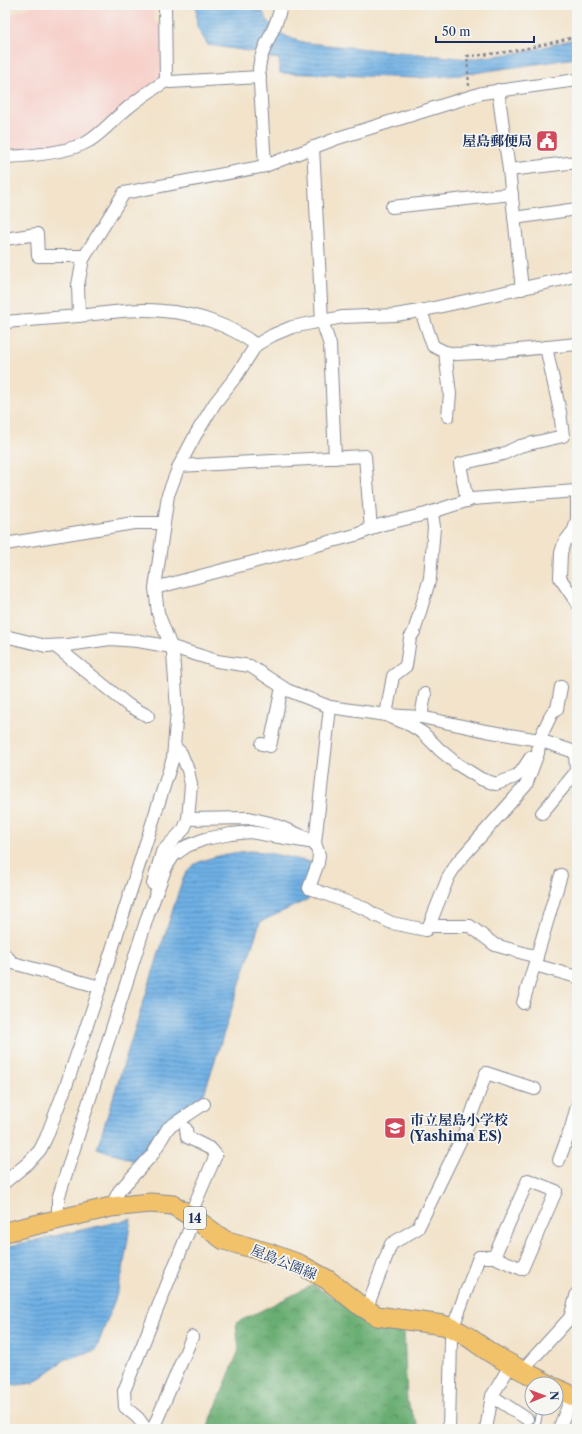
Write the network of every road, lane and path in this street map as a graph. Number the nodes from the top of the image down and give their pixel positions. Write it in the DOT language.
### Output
graph roads {
  1 [pos="165,5"];
  2 [pos="281,5"];
  3 [pos="577,36"];
  4 [pos="260,77"];
  5 [pos="468,77"];
  6 [pos="577,80"];
  7 [pos="166,81"];
  8 [pos="498,90"];
  9 [pos="313,147"];
  10 [pos="5,157"];
  11 [pos="577,162"];
  12 [pos="265,166"];
  13 [pos="509,170"];
  14 [pos="512,194"];
  15 [pos="392,207"];
  16 [pos="577,209"];
  17 [pos="514,218"];
  18 [pos="5,239"];
  19 [pos="85,256"];
  20 [pos="577,275"];
  21 [pos="522,288"];
  22 [pos="421,311"];
  23 [pos="79,316"];
  24 [pos="322,321"];
  25 [pos="5,322"];
  26 [pos="256,344"];
  27 [pos="577,344"];
  28 [pos="546,347"];
  29 [pos="444,352"];
  30 [pos="448,416"];
  31 [pos="335,458"];
  32 [pos="179,466"];
  33 [pos="577,491"];
  34 [pos="467,500"];
  35 [pos="432,512"];
  36 [pos="577,519"];
  37 [pos="163,523"];
  38 [pos="371,529"];
  39 [pos="5,544"];
  40 [pos="155,588"];
  41 [pos="573,592"];
  42 [pos="577,603"];
  43 [pos="5,636"];
  44 [pos="55,646"];
  45 [pos="172,647"];
  46 [pos="282,687"];
  47 [pos="561,687"];
  48 [pos="425,694"];
  49 [pos="330,707"];
  50 [pos="386,715"];
  51 [pos="148,716"];
  52 [pos="421,717"];
  53 [pos="539,742"];
  54 [pos="262,744"];
  55 [pos="175,747"];
  56 [pos="576,751"];
  57 [pos="542,813"];
  58 [pos="188,819"];
  59 [pos="315,843"];
  60 [pos="561,875"];
  61 [pos="148,915"];
  62 [pos="430,926"];
  63 [pos="5,955"];
  64 [pos="536,961"];
  65 [pos="577,977"];
  66 [pos="100,987"];
  67 [pos="523,1004"];
  68 [pos="535,1089"];
  69 [pos="204,1104"];
  70 [pos="577,1106"];
  71 [pos="186,1129"];
  72 [pos="559,1160"];
  73 [pos="5,1182"];
  74 [pos="111,1207"];
  75 [pos="192,1217"];
  76 [pos="60,1219"];
  77 [pos="5,1232"];
  78 [pos="494,1257"];
  79 [pos="577,1293"];
  80 [pos="366,1310"];
  81 [pos="573,1314"];
  82 [pos="453,1327"];
  83 [pos="192,1337"];
  84 [pos="516,1367"];
  85 [pos="533,1376"];
  86 [pos="492,1396"];
  87 [pos="538,1416"];
  88 [pos="558,1416"];
  89 [pos="527,1420"];
  90 [pos="146,1429"];
  91 [pos="153,1429"];
  92 [pos="449,1429"];
  93 [pos="486,1429"];
  94 [pos="536,1429"];
  95 [pos="559,1429"];
  1 -- 7 [label="street"];
  2 -- 4 [label="street"];
  3 -- 5 [label="path"];
  4 -- 7 [label="street"];
  4 -- 12 [label="street"];
  6 -- 8 [label="street"];
  7 -- 10 [label="street"];
  8 -- 9 [label="street"];
  8 -- 13 [label="street"];
  9 -- 12 [label="street"];
  9 -- 24 [label="street"];
  11 -- 13 [label="street"];
  12 -- 19 [label="street"];
  13 -- 14 [label="street"];
  14 -- 15 [label="street"];
  14 -- 17 [label="street"];
  16 -- 17 [label="street"];
  17 -- 21 [label="street"];
  18 -- 19 [label="street"];
  19 -- 23 [label="street"];
  20 -- 21 [label="street"];
  21 -- 22 [label="street"];
  22 -- 24 [label="street"];
  22 -- 29 [label="street"];
  23 -- 25 [label="street"];
  23 -- 26 [label="street"];
  24 -- 26 [label="street"];
  24 -- 31 [label="street"];
  26 -- 32 [label="street"];
  27 -- 28 [label="street"];
  28 -- 29 [label="street"];
  28 -- 34 [label="street"];
  29 -- 30 [label="street"];
  31 -- 32 [label="street"];
  31 -- 38 [label="street"];
  32 -- 37 [label="street"];
  33 -- 34 [label="street"];
  33 -- 36 [label="street"];
  34 -- 35 [label="street"];
  35 -- 38 [label="street"];
  35 -- 50 [label="street"];
  36 -- 41 [label="street"];
  37 -- 39 [label="street"];
  37 -- 40 [label="street"];
  38 -- 40 [label="street"];
  40 -- 45 [label="street"];
  41 -- 42 [label="street"];
  43 -- 44 [label="street"];
  44 -- 45 [label="street"];
  44 -- 51 [label="street"];
  45 -- 46 [label="street"];
  45 -- 55 [label="street"];
  46 -- 49 [label="street"];
  46 -- 54 [label="street"];
  47 -- 53 [label="street"];
  48 -- 52 [label="street"];
  49 -- 50 [label="street"];
  49 -- 59 [label="street"];
  50 -- 52 [label="street"];
  50 -- 53 [label="street"];
  52 -- 53 [label="street"];
  53 -- 56 [label="street"];
  53 -- 62 [label="street"];
  55 -- 58 [label="street"];
  55 -- 66 [label="street"];
  56 -- 57 [label="street"];
  58 -- 59 [label="street"];
  58 -- 61 [label="street"];
  59 -- 61 [label="street"];
  59 -- 62 [label="street"];
  60 -- 64 [label="street"];
  61 -- 76 [label="street"];
  62 -- 64 [label="street"];
  63 -- 66 [label="street"];
  64 -- 65 [label="street"];
  64 -- 67 [label="street"];
  66 -- 73 [label="street"];
  68 -- 80 [label="street"];
  69 -- 74 [label="street"];
  70 -- 72 [label="street"];
  71 -- 75 [label="street"];
  74 -- 75 [label="main road, 屋島公園線 / 14"];
  74 -- 76 [label="main road, 屋島公園線 / 14"];
  75 -- 80 [label="main road, 屋島公園線 / 14"];
  75 -- 90 [label="street"];
  76 -- 77 [label="main road, 屋島公園線 / 14"];
  78 -- 78 [label="street"];
  78 -- 82 [label="street"];
  79 -- 81 [label="street"];
  80 -- 82 [label="main road, 屋島公園線 / 14"];
  81 -- 84 [label="street"];
  82 -- 84 [label="main road, 屋島公園線 / 14"];
  82 -- 92 [label="street"];
  83 -- 91 [label="street"];
  84 -- 85 [label="main road, 屋島公園線 / 14"];
  84 -- 86 [label="street"];
  86 -- 89 [label="street"];
  86 -- 93 [label="street"];
  87 -- 94 [label="lane"];
  88 -- 95 [label="street"];
}
